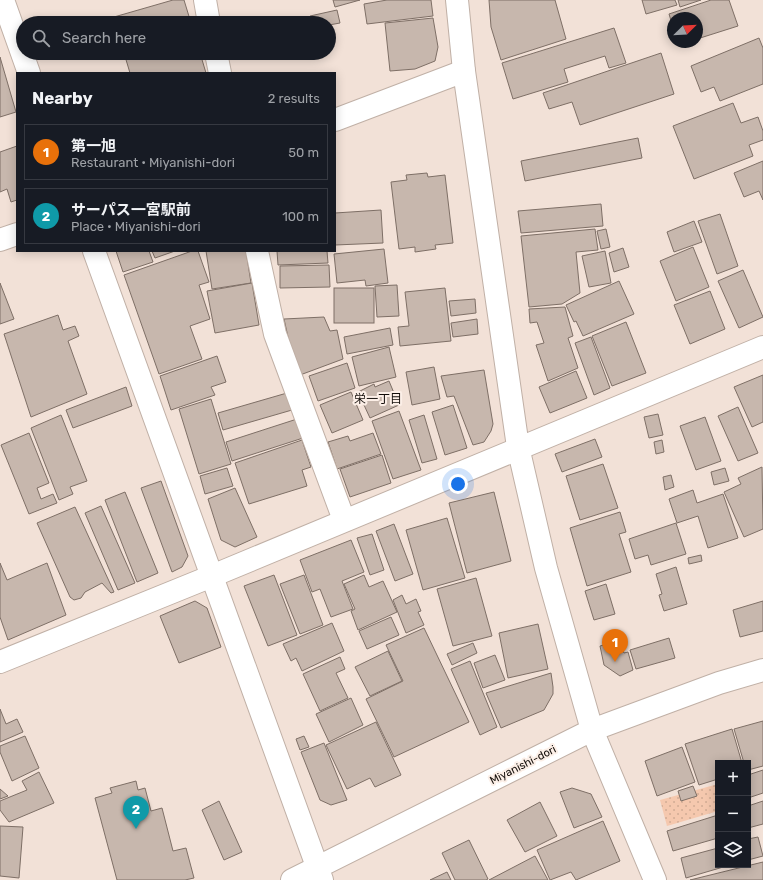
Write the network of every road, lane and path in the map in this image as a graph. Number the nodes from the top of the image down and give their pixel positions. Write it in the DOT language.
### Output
graph roads {
  1 [pos="2,0"];
  2 [pos="205,0"];
  3 [pos="457,0"];
  4 [pos="208,16"];
  5 [pos="16,38"];
  6 [pos="24,60"];
  7 [pos="217,60"];
  8 [pos="464,71"];
  9 [pos="29,72"];
  10 [pos="220,72"];
  11 [pos="336,120"];
  12 [pos="16,234"];
  13 [pos="0,240"];
  14 [pos="94,252"];
  15 [pos="257,252"];
  16 [pos="763,347"];
  17 [pos="518,447"];
  18 [pos="344,520"];
  19 [pos="212,576"];
  20 [pos="0,662"];
  21 [pos="763,670"];
  22 [pos="592,730"];
  23 [pos="320,874"];
  24 [pos="292,880"];
  25 [pos="655,880"];
  1 -- 5 [label="street"];
  2 -- 4 [label="street"];
  3 -- 8 [label="street"];
  6 -- 9 [label="street"];
  7 -- 10 [label="street"];
  8 -- 11 [label="street"];
  8 -- 17 [label="street"];
  12 -- 13 [label="street"];
  14 -- 19 [label="street"];
  15 -- 18 [label="street"];
  16 -- 17 [label="street"];
  17 -- 18 [label="street"];
  17 -- 22 [label="street"];
  18 -- 19 [label="street"];
  19 -- 20 [label="street"];
  19 -- 23 [label="street"];
  21 -- 22 [label="street, Miyanishi-dori"];
  22 -- 23 [label="street, Miyanishi-dori"];
  22 -- 25 [label="street"];
  23 -- 24 [label="street, Miyanishi-dori"];
}
